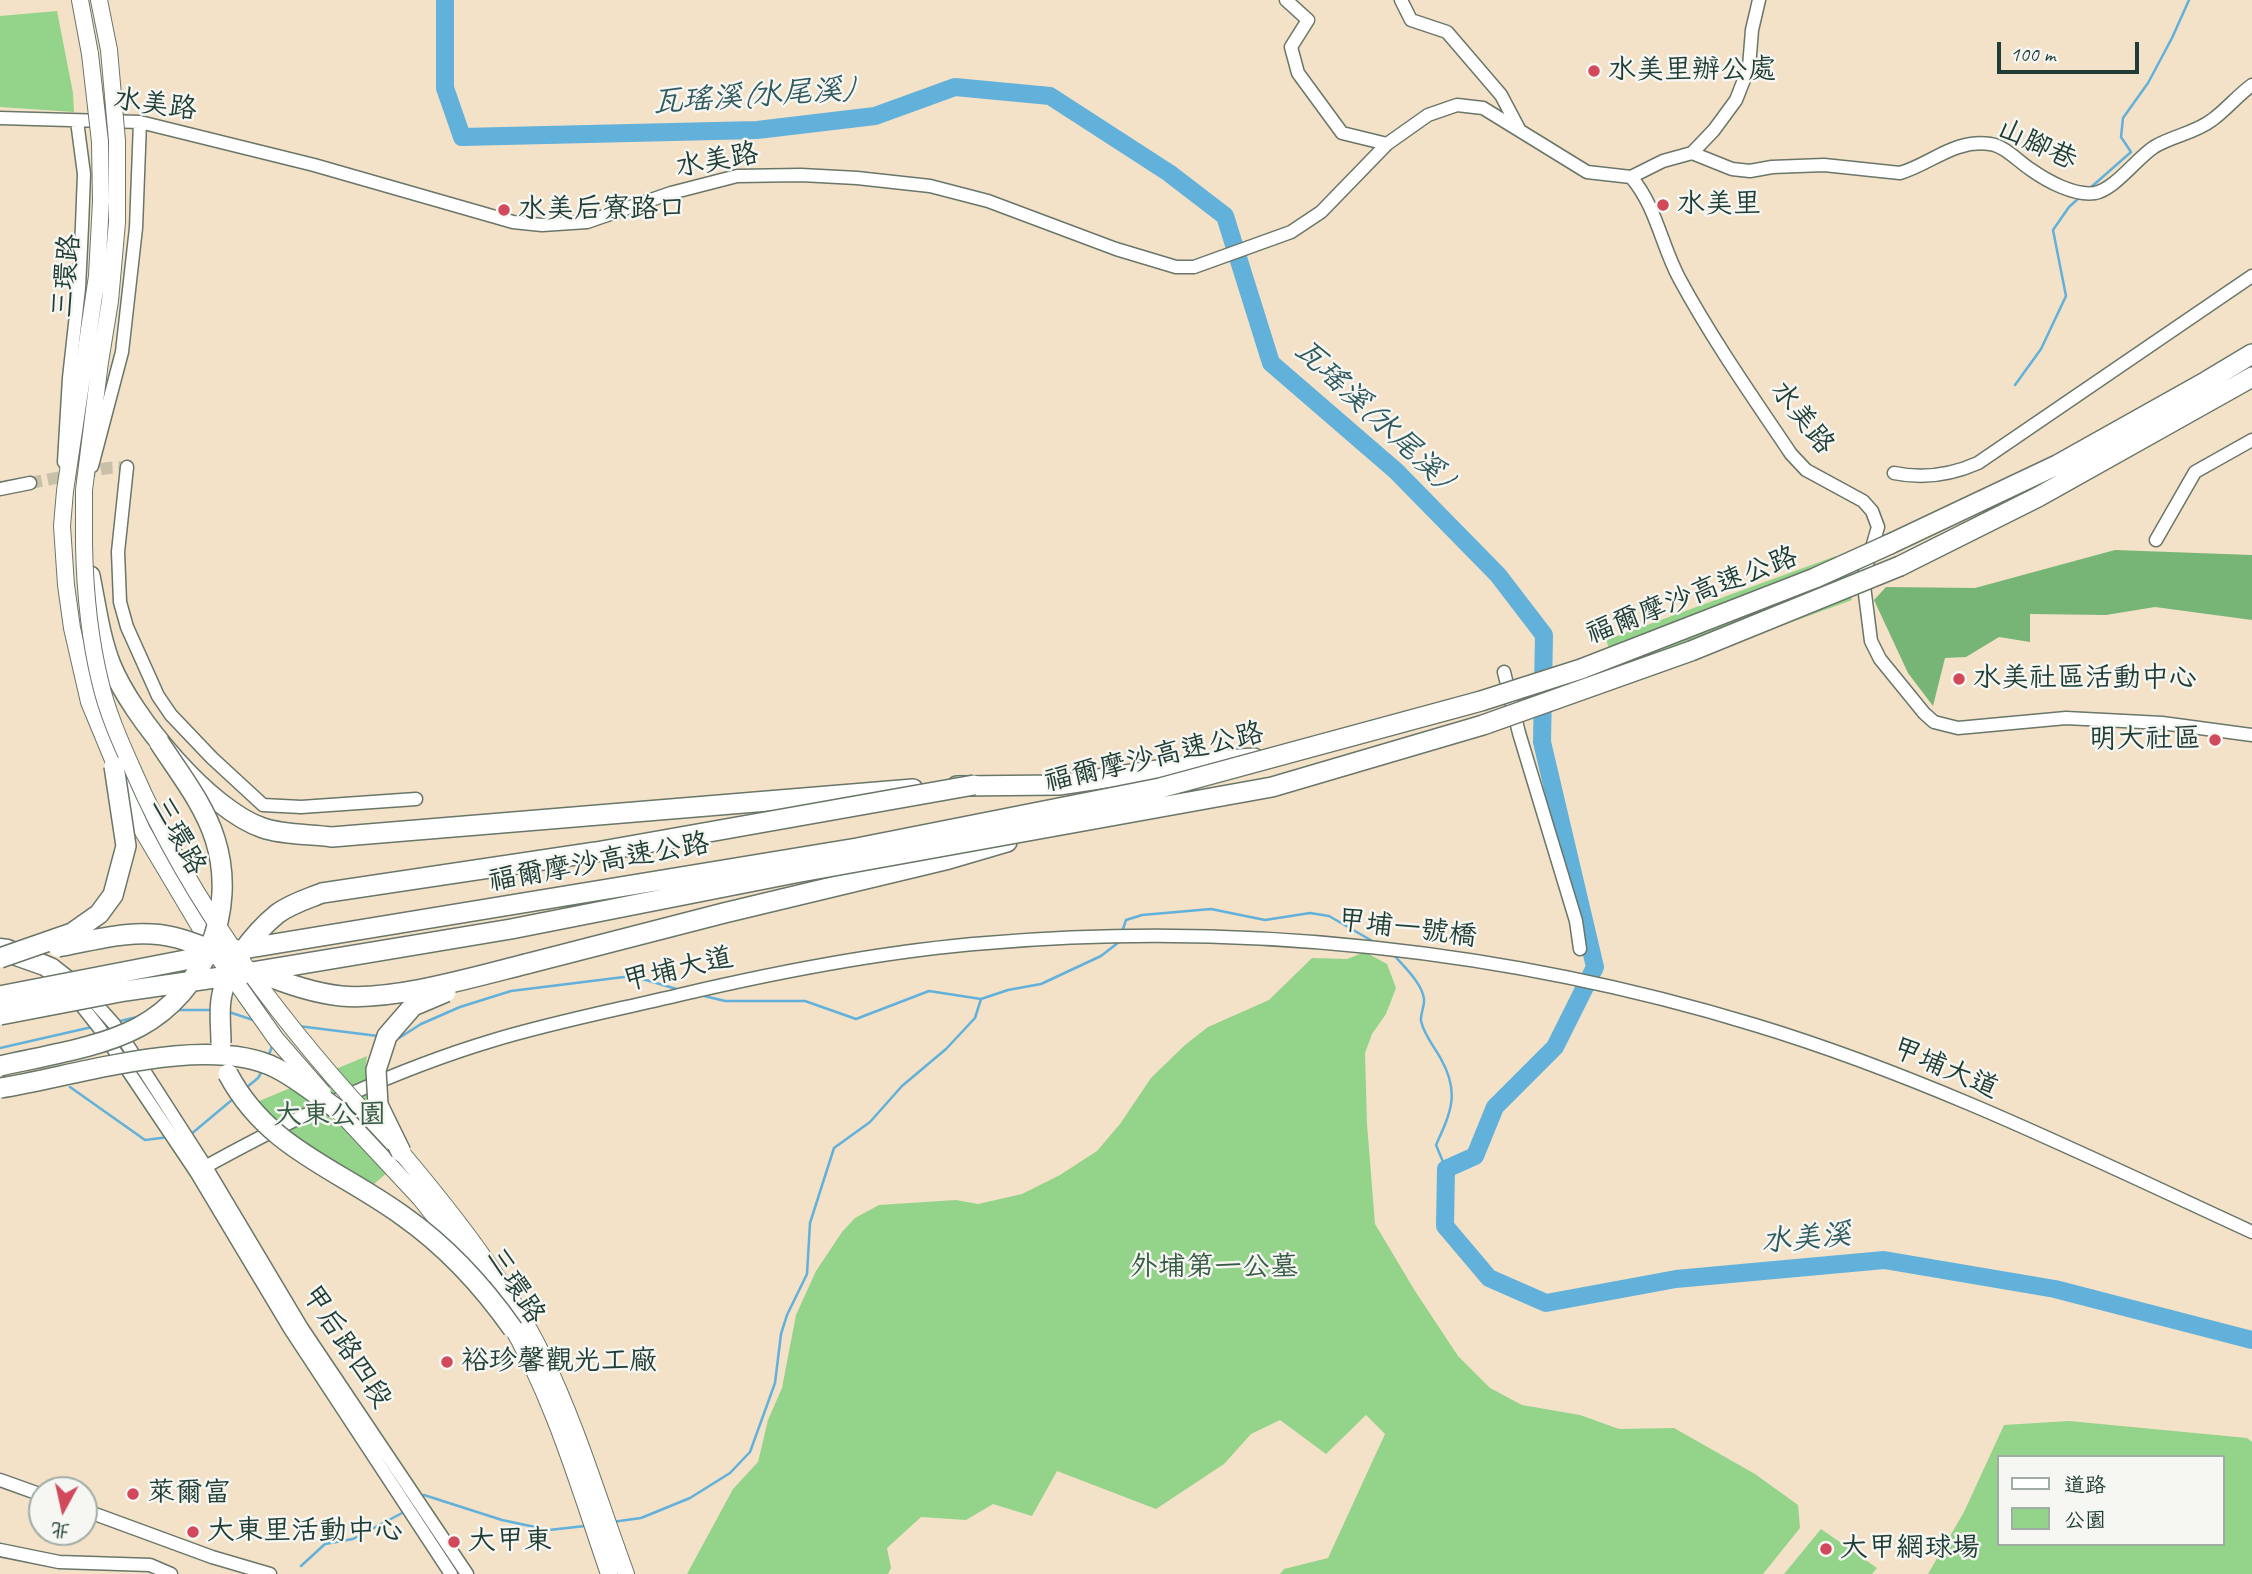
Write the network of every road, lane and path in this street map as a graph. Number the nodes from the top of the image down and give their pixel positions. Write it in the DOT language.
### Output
graph roads {
  1 [pos="1286,0"];
  2 [pos="1401,0"];
  3 [pos="1759,0"];
  4 [pos="80,1"];
  5 [pos="99,1"];
  6 [pos="2252,85"];
  7 [pos="0,118"];
  8 [pos="77,121"];
  9 [pos="140,122"];
  10 [pos="1519,129"];
  11 [pos="1387,144"];
  12 [pos="1692,153"];
  13 [pos="1631,177"];
  14 [pos="2252,276"];
  15 [pos="2252,354"];
  16 [pos="2252,377"];
  17 [pos="2252,440"];
  18 [pos="127,467"];
  19 [pos="1894,473"];
  20 [pos="30,483"];
  21 [pos="0,489"];
  22 [pos="85,490"];
  23 [pos="65,491"];
  24 [pos="2155,540"];
  25 [pos="84,545"];
  26 [pos="1504,672"];
  27 [pos="2252,735"];
  28 [pos="159,742"];
  29 [pos="1286,755"];
  30 [pos="114,766"];
  31 [pos="974,785"];
  32 [pos="416,799"];
  33 [pos="1065,825"];
  34 [pos="1200,937"];
  35 [pos="0,945"];
  36 [pos="1580,949"];
  37 [pos="214,951"];
  38 [pos="0,958"];
  39 [pos="526,964"];
  40 [pos="244,967"];
  41 [pos="1606,987"];
  42 [pos="0,996"];
  43 [pos="0,1015"];
  44 [pos="0,1066"];
  45 [pos="0,1088"];
  46 [pos="338,1111"];
  47 [pos="174,1130"];
  48 [pos="401,1152"];
  49 [pos="201,1170"];
  50 [pos="2252,1231"];
  51 [pos="513,1329"];
  52 [pos="0,1480"];
  53 [pos="28,1490"];
  54 [pos="98,1515"];
  55 [pos="0,1550"];
  56 [pos="171,1574"];
  57 [pos="270,1574"];
  58 [pos="451,1574"];
  59 [pos="467,1574"];
  60 [pos="609,1574"];
  61 [pos="626,1574"];
  1 -- 11 [label="street"];
  2 -- 10 [label="street"];
  3 -- 12 [label="street"];
  4 -- 23 [label="main road, 三環路, bridge"];
  5 -- 22 [label="main road, 三環路, bridge"];
  6 -- 12 [label="street, 山腳巷"];
  7 -- 8 [label="street, 水美路"];
  8 -- 9 [label="street, 水美路"];
  8 -- 23 [label="street"];
  9 -- 11 [label="street, 水美路"];
  9 -- 22 [label="street"];
  10 -- 11 [label="street"];
  10 -- 13 [label="street"];
  12 -- 13 [label="street"];
  13 -- 27 [label="street, 水美路"];
  14 -- 19 [label="street"];
  15 -- 29 [label="highway, 福爾摩沙高速公路, bridge"];
  16 -- 33 [label="highway, 福爾摩沙高速公路, bridge"];
  17 -- 24 [label="street"];
  18 -- 32 [label="street"];
  20 -- 21 [label="street"];
  22 -- 25 [label="main road, 三環路"];
  23 -- 30 [label="main road, 三環路"];
  25 -- 28 [label="highway, bridge"];
  25 -- 40 [label="main road, 三環路, bridge"];
  26 -- 36 [label="street"];
  28 -- 31 [label="highway, bridge"];
  28 -- 44 [label="highway, bridge"];
  29 -- 31 [label="highway, bridge"];
  29 -- 42 [label="highway, 福爾摩沙高速公路, bridge"];
  30 -- 37 [label="main road, 三環路, bridge"];
  30 -- 38 [label="highway, bridge"];
  31 -- 51 [label="highway, bridge"];
  33 -- 39 [label="highway, bridge"];
  33 -- 43 [label="highway, 福爾摩沙高速公路, bridge"];
  34 -- 41 [label="street, 甲埔一號橋"];
  34 -- 49 [label="street, 甲埔大道"];
  35 -- 47 [label="street"];
  37 -- 38 [label="highway, bridge"];
  37 -- 40 [label="main road, bridge"];
  37 -- 46 [label="main road, 三環路, bridge"];
  38 -- 47 [label="street"];
  39 -- 40 [label="highway, bridge"];
  39 -- 48 [label="highway, bridge"];
  40 -- 48 [label="main road, 三環路, bridge"];
  41 -- 50 [label="street, 甲埔大道"];
  45 -- 46 [label="highway, bridge"];
  46 -- 51 [label="main road, 三環路, bridge"];
  47 -- 49 [label="street, 甲后路四段"];
  48 -- 61 [label="main road, 三環路"];
  49 -- 58 [label="street, 甲后路四段"];
  49 -- 59 [label="street, 甲后路四段"];
  51 -- 60 [label="main road, 三環路"];
  52 -- 53 [label="street"];
  54 -- 57 [label="street"];
  55 -- 56 [label="street"];
}
